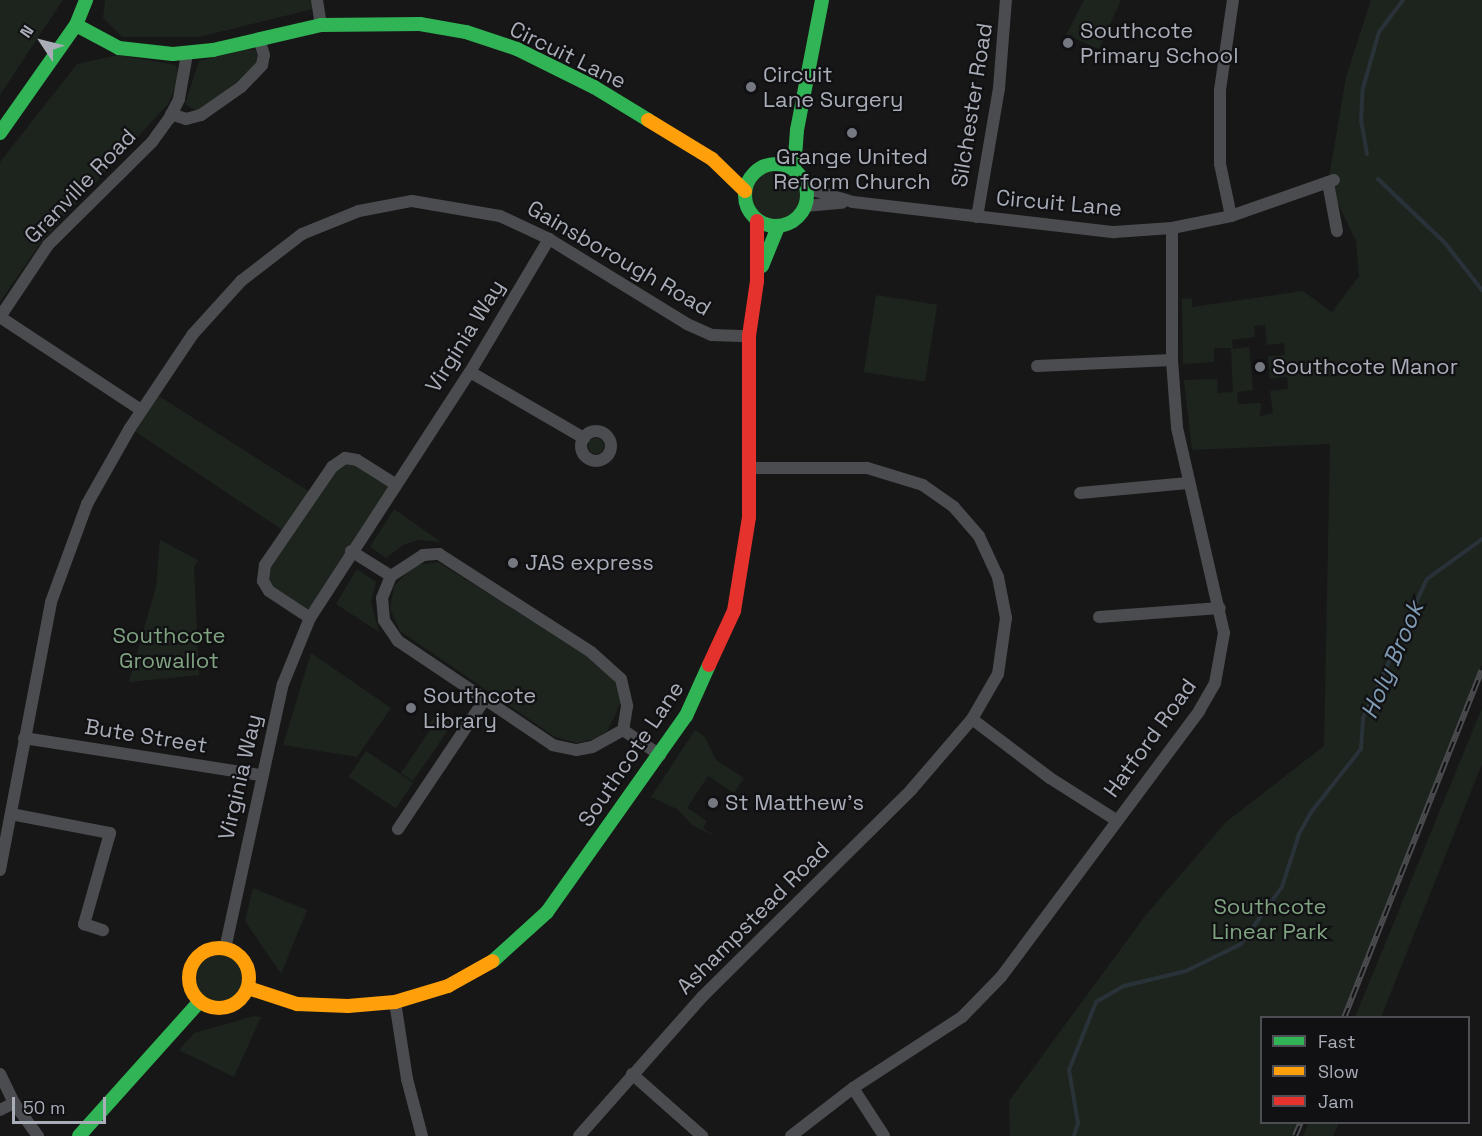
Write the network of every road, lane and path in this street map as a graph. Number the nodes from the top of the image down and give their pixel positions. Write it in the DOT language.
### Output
graph roads {
  1 [pos="86,0"];
  2 [pos="317,0"];
  3 [pos="822,0"];
  4 [pos="1006,0"];
  5 [pos="1233,0"];
  6 [pos="76,25"];
  7 [pos="321,25"];
  8 [pos="259,39"];
  9 [pos="187,54"];
  10 [pos="171,114"];
  11 [pos="797,130"];
  12 [pos="0,133"];
  13 [pos="712,159"];
  14 [pos="779,164"];
  15 [pos="794,170"];
  16 [pos="755,172"];
  17 [pos="806,188"];
  18 [pos="745,191"];
  19 [pos="853,202"];
  20 [pos="805,206"];
  21 [pos="1231,216"];
  22 [pos="977,217"];
  23 [pos="757,221"];
  24 [pos="778,227"];
  25 [pos="1172,228"];
  26 [pos="1337,231"];
  27 [pos="549,239"];
  28 [pos="757,281"];
  29 [pos="0,317"];
  30 [pos="749,336"];
  31 [pos="1172,360"];
  32 [pos="1037,366"];
  33 [pos="470,372"];
  34 [pos="141,410"];
  35 [pos="584,438"];
  36 [pos="748,468"];
  37 [pos="1188,483"];
  38 [pos="395,484"];
  39 [pos="1080,493"];
  40 [pos="351,551"];
  41 [pos="391,576"];
  42 [pos="1220,608"];
  43 [pos="1099,616"];
  44 [pos="310,618"];
  45 [pos="485,699"];
  46 [pos="972,719"];
  47 [pos="623,730"];
  48 [pos="24,738"];
  49 [pos="660,755"];
  50 [pos="261,775"];
  51 [pos="10,814"];
  52 [pos="1116,820"];
  53 [pos="398,829"];
  54 [pos="2,843"];
  55 [pos="0,870"];
  56 [pos="103,930"];
  57 [pos="225,949"];
  58 [pos="248,988"];
  59 [pos="200,1001"];
  60 [pos="395,1002"];
  61 [pos="0,1074"];
  62 [pos="632,1074"];
  63 [pos="853,1088"];
  64 [pos="14,1103"];
  65 [pos="0,1110"];
  66 [pos="38,1136"];
  67 [pos="79,1136"];
  68 [pos="422,1136"];
  69 [pos="579,1136"];
  70 [pos="702,1136"];
  71 [pos="791,1136"];
  72 [pos="884,1136"];
  1 -- 6 [label="street"];
  2 -- 7 [label="street"];
  3 -- 11 [label="street"];
  4 -- 22 [label="street, Silchester Road"];
  5 -- 21 [label="street"];
  6 -- 9 [label="street, Circuit Lane"];
  6 -- 12 [label="street"];
  7 -- 8 [label="street, Circuit Lane"];
  7 -- 13 [label="street, Circuit Lane"];
  8 -- 9 [label="street, Circuit Lane"];
  8 -- 10 [label="street"];
  9 -- 10 [label="street, Granville Road"];
  10 -- 29 [label="street, Granville Road"];
  11 -- 14 [label="street"];
  11 -- 15 [label="street"];
  13 -- 16 [label="street, Circuit Lane"];
  13 -- 18 [label="street, Circuit Lane"];
  14 -- 15 [label="street"];
  14 -- 16 [label="street"];
  15 -- 17 [label="street"];
  16 -- 18 [label="street"];
  17 -- 19 [label="street, Circuit Lane"];
  17 -- 20 [label="street"];
  18 -- 23 [label="street"];
  19 -- 20 [label="street, Circuit Lane"];
  19 -- 22 [label="street, Circuit Lane"];
  20 -- 24 [label="street"];
  21 -- 25 [label="street, Circuit Lane"];
  21 -- 26 [label="street, Circuit Lane"];
  22 -- 25 [label="street, Circuit Lane"];
  23 -- 24 [label="street"];
  23 -- 28 [label="street, Southcote Lane"];
  24 -- 28 [label="street, Southcote Lane"];
  25 -- 31 [label="street, Hatford Road"];
  27 -- 30 [label="street, Gainsborough Road"];
  27 -- 33 [label="street, Virginia Way"];
  27 -- 34 [label="street, Gainsborough Road"];
  28 -- 30 [label="street, Southcote Lane"];
  29 -- 34 [label="street"];
  30 -- 36 [label="street, Southcote Lane"];
  31 -- 32 [label="street"];
  31 -- 37 [label="street, Hatford Road"];
  33 -- 35 [label="street"];
  33 -- 38 [label="street, Virginia Way"];
  34 -- 48 [label="street, Gainsborough Road"];
  36 -- 46 [label="street, Ashampstead Road"];
  36 -- 49 [label="street, Southcote Lane"];
  37 -- 39 [label="street"];
  37 -- 42 [label="street, Hatford Road"];
  38 -- 40 [label="street, Virginia Way"];
  38 -- 44 [label="street"];
  40 -- 41 [label="street"];
  40 -- 44 [label="street, Virginia Way"];
  41 -- 45 [label="street"];
  41 -- 47 [label="street"];
  42 -- 43 [label="street"];
  42 -- 52 [label="street, Hatford Road"];
  44 -- 50 [label="street, Virginia Way"];
  45 -- 47 [label="street"];
  45 -- 53 [label="street"];
  46 -- 52 [label="street"];
  46 -- 62 [label="street, Ashampstead Road"];
  47 -- 49 [label="street"];
  48 -- 50 [label="street, Bute Street"];
  48 -- 51 [label="street, Gainsborough Road"];
  49 -- 60 [label="street, Southcote Lane"];
  50 -- 57 [label="street, Virginia Way"];
  51 -- 54 [label="street, Gainsborough Road"];
  51 -- 56 [label="street"];
  52 -- 63 [label="street, Hatford Road"];
  54 -- 55 [label="street, Gainsborough Road"];
  57 -- 58 [label="street"];
  57 -- 59 [label="street"];
  58 -- 59 [label="street"];
  58 -- 60 [label="street, Southcote Lane"];
  59 -- 67 [label="street"];
  60 -- 68 [label="street"];
  61 -- 64 [label="street"];
  62 -- 69 [label="street, Ashampstead Road"];
  62 -- 70 [label="street"];
  63 -- 71 [label="street, Hatford Road"];
  63 -- 72 [label="street"];
  64 -- 65 [label="street"];
  64 -- 66 [label="street"];
}
